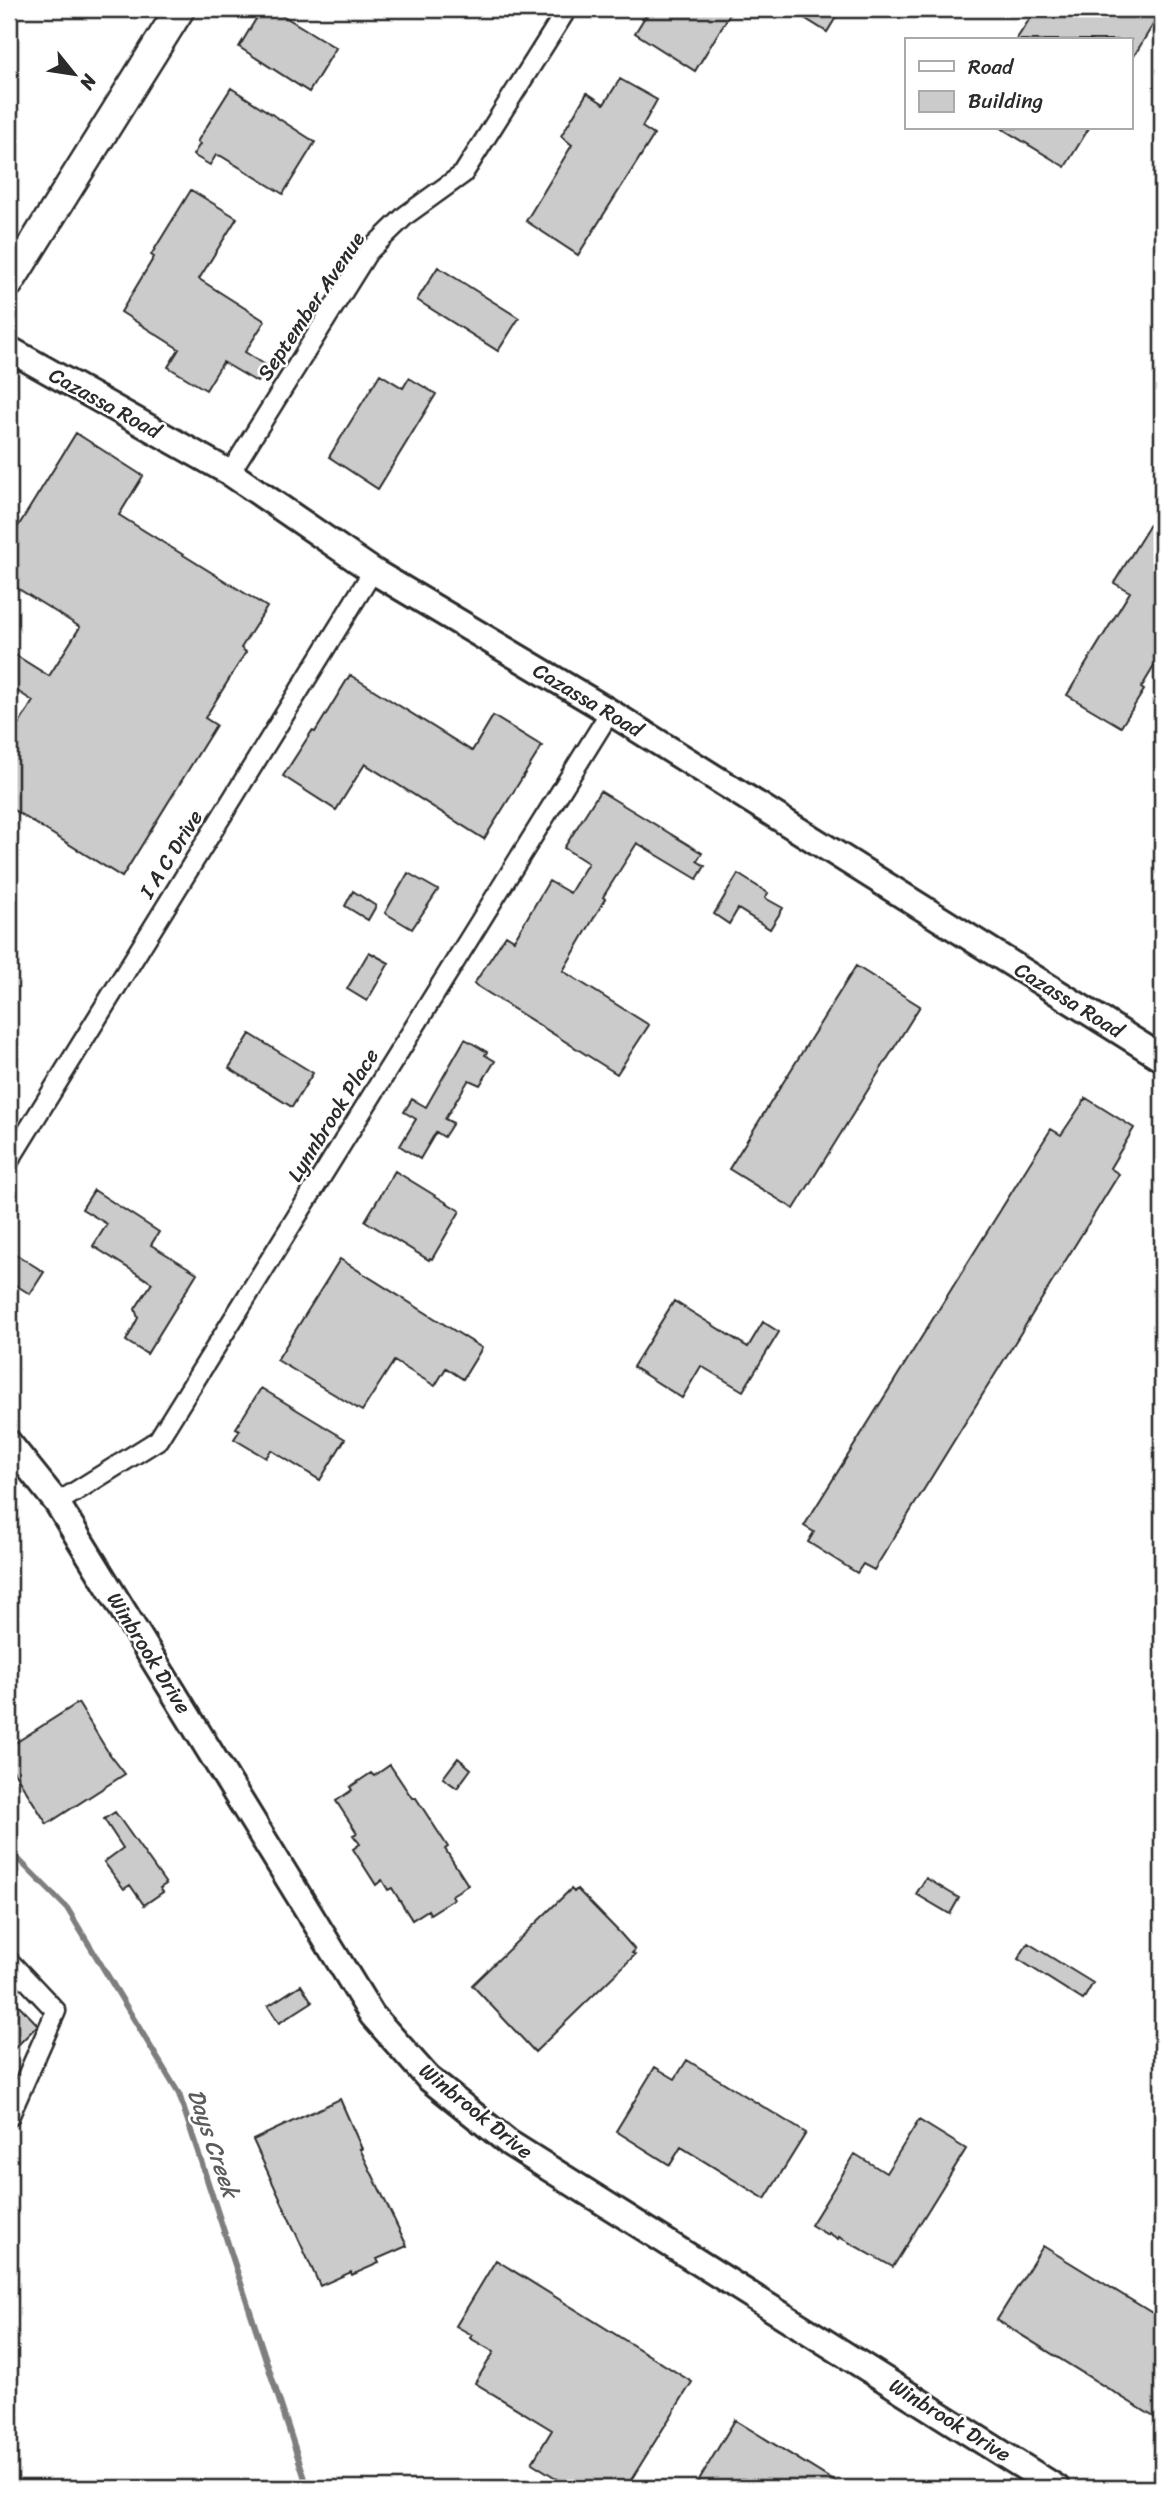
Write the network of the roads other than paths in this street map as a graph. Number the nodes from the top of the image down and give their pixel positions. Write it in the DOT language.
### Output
graph roads {
  1 [pos="180,9"];
  2 [pos="567,9"];
  3 [pos="9,283"];
  4 [pos="9,349"];
  5 [pos="230,473"];
  6 [pos="373,571"];
  7 [pos="610,712"];
  8 [pos="1162,1058"];
  9 [pos="9,1161"];
  10 [pos="9,1443"];
  11 [pos="57,1503"];
  12 [pos="9,1961"];
  13 [pos="9,2117"];
  14 [pos="1057,2488"];
  1 -- 3 [label="main road"];
  2 -- 5 [label="street, September Avenue"];
  4 -- 5 [label="street, Cazassa Road"];
  5 -- 6 [label="street, Cazassa Road"];
  6 -- 7 [label="street, Cazassa Road"];
  6 -- 9 [label="street, I A C Drive"];
  7 -- 8 [label="street, Cazassa Road"];
  7 -- 11 [label="street, Lynnbrook Place"];
  10 -- 11 [label="street, Winbrook Drive"];
  11 -- 14 [label="street, Winbrook Drive"];
  12 -- 13 [label="street"];
}
